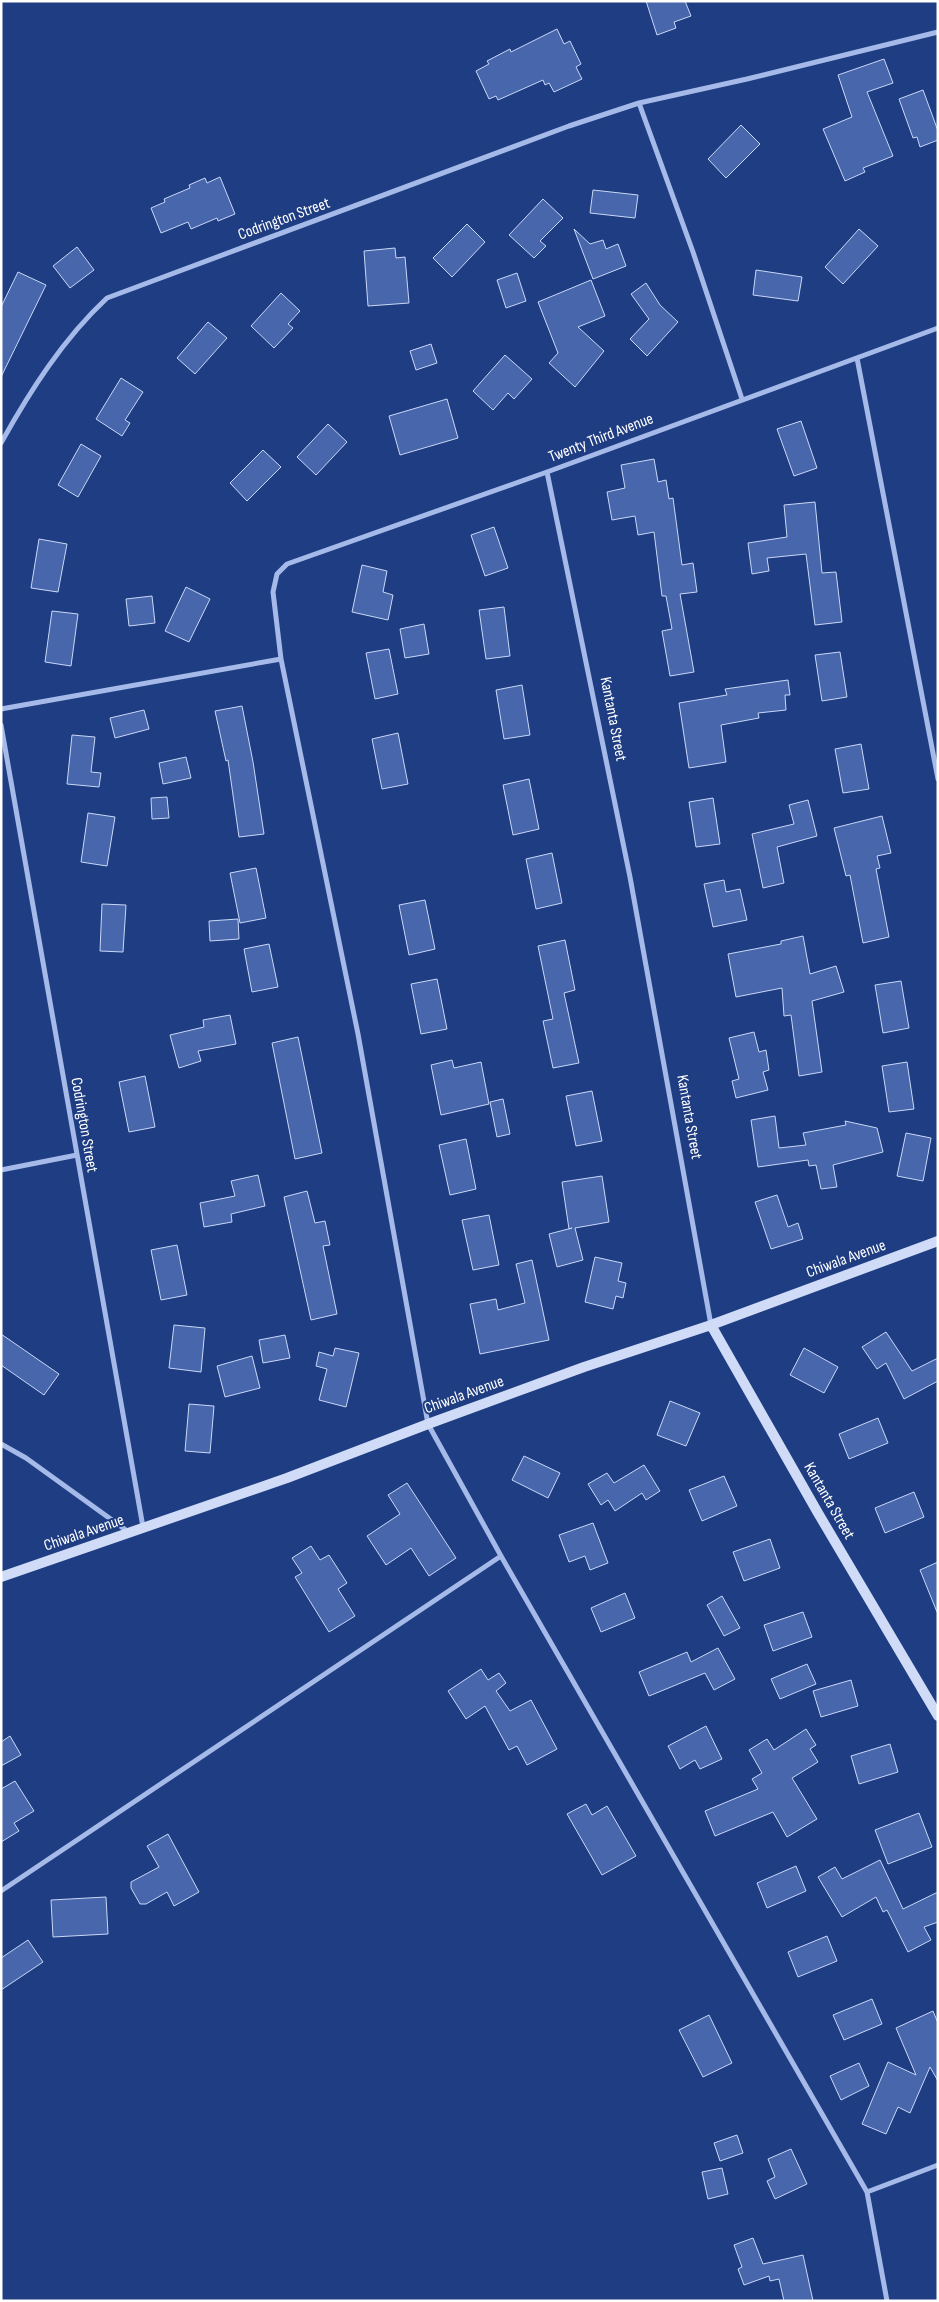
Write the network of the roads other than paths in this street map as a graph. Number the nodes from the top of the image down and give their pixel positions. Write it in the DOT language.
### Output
graph roads {
  1 [pos="938,32"];
  2 [pos="639,103"];
  3 [pos="938,328"];
  4 [pos="857,358"];
  5 [pos="742,399"];
  6 [pos="1,443"];
  7 [pos="547,472"];
  8 [pos="281,659"];
  9 [pos="1,709"];
  10 [pos="1,726"];
  11 [pos="938,779"];
  12 [pos="77,1155"];
  13 [pos="1,1170"];
  14 [pos="938,1241"];
  15 [pos="711,1325"];
  16 [pos="428,1424"];
  17 [pos="1,1444"];
  18 [pos="144,1529"];
  19 [pos="131,1533"];
  20 [pos="501,1556"];
  21 [pos="1,1577"];
  22 [pos="938,1716"];
  23 [pos="1,1891"];
  24 [pos="938,2165"];
  25 [pos="867,2192"];
  26 [pos="887,2301"];
  1 -- 2 [label="street, Codrington Street"];
  2 -- 5 [label="street"];
  2 -- 6 [label="street, Codrington Street"];
  3 -- 4 [label="street, Twenty Third Avenue"];
  4 -- 5 [label="street, Twenty Third Avenue"];
  4 -- 11 [label="street"];
  5 -- 7 [label="street, Twenty Third Avenue"];
  7 -- 8 [label="street, Twenty Third Avenue"];
  7 -- 15 [label="street, Kantanta Street"];
  8 -- 9 [label="street"];
  8 -- 16 [label="street"];
  10 -- 12 [label="street, Codrington Street"];
  12 -- 13 [label="street"];
  12 -- 18 [label="street, Codrington Street"];
  14 -- 15 [label="main road, Chiwala Avenue"];
  15 -- 16 [label="main road, Chiwala Avenue"];
  15 -- 22 [label="main road, Kantanta Street"];
  16 -- 18 [label="main road, Chiwala Avenue"];
  16 -- 20 [label="street"];
  17 -- 19 [label="street"];
  18 -- 19 [label="main road, Chiwala Avenue"];
  19 -- 21 [label="main road, Chiwala Avenue"];
  20 -- 23 [label="street"];
  20 -- 25 [label="street"];
  24 -- 25 [label="street"];
  25 -- 26 [label="street"];
}
